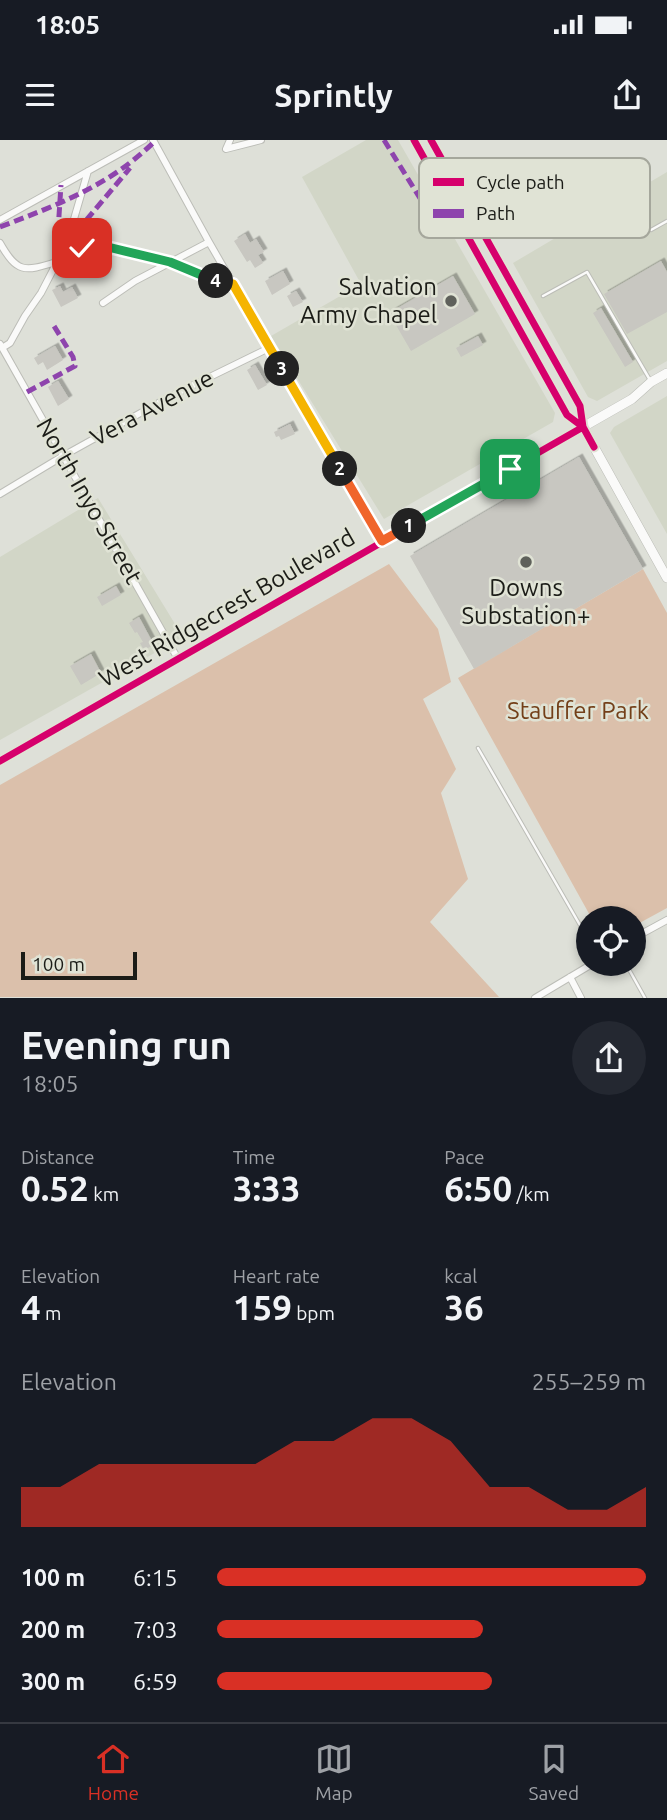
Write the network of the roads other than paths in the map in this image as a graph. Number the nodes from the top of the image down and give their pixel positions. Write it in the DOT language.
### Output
graph roads {
  1 [pos="144,140"];
  2 [pos="153,140"];
  3 [pos="230,140"];
  4 [pos="261,140"];
  5 [pos="414,140"];
  6 [pos="430,140"];
  7 [pos="424,158"];
  8 [pos="440,158"];
  9 [pos="88,171"];
  10 [pos="0,220"];
  11 [pos="667,221"];
  12 [pos="651,230"];
  13 [pos="469,238"];
  14 [pos="485,238"];
  15 [pos="209,242"];
  16 [pos="0,243"];
  17 [pos="58,259"];
  18 [pos="170,262"];
  19 [pos="233,284"];
  20 [pos="544,296"];
  21 [pos="103,303"];
  22 [pos="1,346"];
  23 [pos="270,348"];
  24 [pos="8,359"];
  25 [pos="0,363"];
  26 [pos="667,373"];
  27 [pos="651,383"];
  28 [pos="583,427"];
  29 [pos="63,456"];
  30 [pos="0,494"];
  31 [pos="382,541"];
  32 [pos="667,578"];
  33 [pos="178,659"];
  34 [pos="478,748"];
  35 [pos="0,761"];
  36 [pos="576,918"];
  37 [pos="667,920"];
  38 [pos="646,931"];
  39 [pos="576,973"];
  40 [pos="633,976"];
  41 [pos="569,977"];
  42 [pos="535,998"];
  43 [pos="581,998"];
  44 [pos="645,998"];
  1 -- 9 [label="street"];
  2 -- 15 [label="street"];
  3 -- 4 [label="street"];
  5 -- 7 [label="main road"];
  6 -- 8 [label="main road"];
  9 -- 10 [label="street"];
  9 -- 17 [label="street"];
  11 -- 12 [label="lane"];
  13 -- 28 [label="main road"];
  14 -- 28 [label="main road"];
  15 -- 18 [label="street"];
  15 -- 19 [label="street"];
  16 -- 17 [label="street"];
  17 -- 18 [label="street"];
  17 -- 22 [label="street"];
  18 -- 19 [label="street"];
  18 -- 21 [label="street"];
  19 -- 23 [label="street"];
  20 -- 27 [label="lane"];
  22 -- 24 [label="street, North Inyo Street"];
  23 -- 29 [label="street, Vera Avenue"];
  23 -- 31 [label="street"];
  24 -- 25 [label="street"];
  24 -- 29 [label="street, North Inyo Street"];
  26 -- 27 [label="main road, West Ridgecrest Boulevard"];
  27 -- 28 [label="main road, West Ridgecrest Boulevard"];
  28 -- 31 [label="street, West Ridgecrest Boulevard"];
  28 -- 32 [label="main road"];
  29 -- 30 [label="street, Vera Avenue"];
  29 -- 33 [label="street, North Inyo Street"];
  31 -- 33 [label="street, West Ridgecrest Boulevard"];
  33 -- 35 [label="street, West Ridgecrest Boulevard"];
  34 -- 36 [label="lane"];
  37 -- 38 [label="street"];
  39 -- 41 [label="street"];
  40 -- 44 [label="lane"];
  41 -- 42 [label="street"];
  41 -- 43 [label="street"];
}
